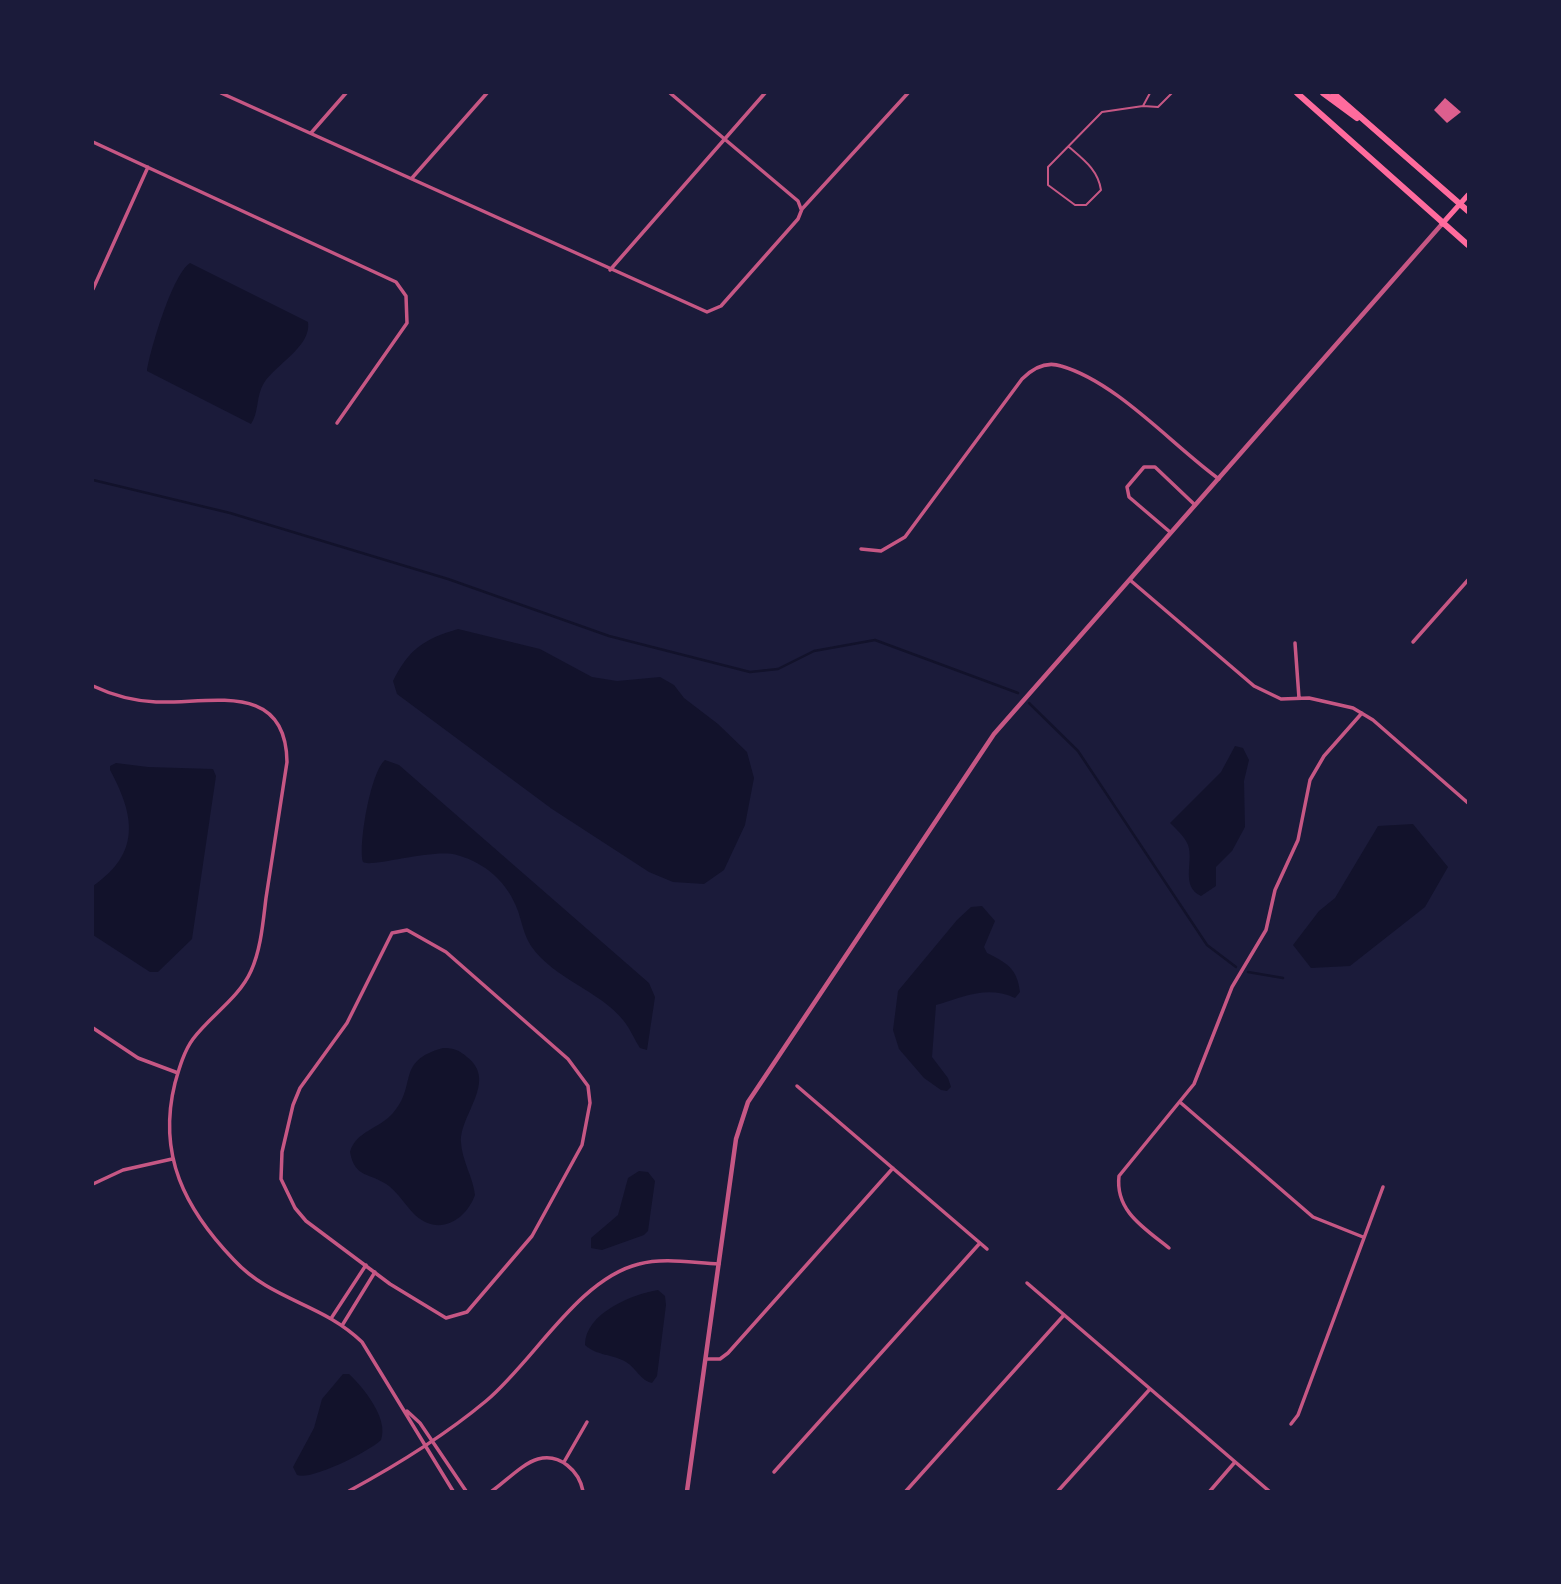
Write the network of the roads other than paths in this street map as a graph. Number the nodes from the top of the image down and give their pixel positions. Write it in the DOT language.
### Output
graph roads {
  1 [pos="221,93"];
  2 [pos="346,93"];
  3 [pos="487,93"];
  4 [pos="670,93"];
  5 [pos="765,93"];
  6 [pos="908,93"];
  7 [pos="1150,93"];
  8 [pos="1172,93"];
  9 [pos="1297,93"];
  10 [pos="1323,93"];
  11 [pos="1333,93"];
  12 [pos="1143,106"];
  13 [pos="1377,131"];
  14 [pos="311,133"];
  15 [pos="724,139"];
  16 [pos="93,142"];
  17 [pos="1069,146"];
  18 [pos="148,167"];
  19 [pos="412,178"];
  20 [pos="1468,195"];
  21 [pos="1460,204"];
  22 [pos="802,209"];
  23 [pos="1468,211"];
  24 [pos="1442,224"];
  25 [pos="1468,245"];
  26 [pos="610,270"];
  27 [pos="93,289"];
  28 [pos="337,423"];
  29 [pos="1220,479"];
  30 [pos="1197,507"];
  31 [pos="1172,534"];
  32 [pos="861,549"];
  33 [pos="1130,580"];
  34 [pos="1468,580"];
  35 [pos="1413,642"];
  36 [pos="1295,643"];
  37 [pos="93,686"];
  38 [pos="1299,698"];
  39 [pos="1362,713"];
  40 [pos="1468,803"];
  41 [pos="93,1027"];
  42 [pos="178,1073"];
  43 [pos="797,1086"];
  44 [pos="1181,1103"];
  45 [pos="172,1159"];
  46 [pos="893,1168"];
  47 [pos="93,1184"];
  48 [pos="1383,1187"];
  49 [pos="1363,1237"];
  50 [pos="980,1242"];
  51 [pos="1168,1248"];
  52 [pos="987,1249"];
  53 [pos="719,1264"];
  54 [pos="366,1265"];
  55 [pos="376,1272"];
  56 [pos="1027,1283"];
  57 [pos="1064,1315"];
  58 [pos="332,1317"];
  59 [pos="343,1324"];
  60 [pos="706,1359"];
  61 [pos="1150,1389"];
  62 [pos="405,1410"];
  63 [pos="587,1422"];
  64 [pos="1290,1424"];
  65 [pos="432,1441"];
  66 [pos="424,1447"];
  67 [pos="564,1462"];
  68 [pos="1235,1462"];
  69 [pos="774,1472"];
  70 [pos="349,1491"];
  71 [pos="453,1491"];
  72 [pos="466,1491"];
  73 [pos="492,1491"];
  74 [pos="583,1491"];
  75 [pos="687,1491"];
  76 [pos="906,1491"];
  77 [pos="1058,1491"];
  78 [pos="1210,1491"];
  79 [pos="1269,1491"];
  1 -- 14 [label="street"];
  2 -- 14 [label="street"];
  3 -- 19 [label="street"];
  4 -- 15 [label="street"];
  5 -- 15 [label="street"];
  6 -- 22 [label="street"];
  7 -- 12 [label="lane"];
  8 -- 12 [label="lane"];
  9 -- 24 [label="highway"];
  10 -- 13 [label="highway"];
  11 -- 13 [label="highway"];
  12 -- 17 [label="lane"];
  13 -- 21 [label="highway"];
  14 -- 19 [label="street"];
  15 -- 22 [label="street"];
  15 -- 26 [label="street"];
  16 -- 18 [label="street"];
  17 -- 17 [label="lane"];
  18 -- 27 [label="street"];
  18 -- 28 [label="street"];
  19 -- 26 [label="street"];
  20 -- 21 [label="main road"];
  21 -- 23 [label="highway"];
  21 -- 24 [label="main road"];
  22 -- 26 [label="street"];
  24 -- 25 [label="highway"];
  24 -- 29 [label="street"];
  29 -- 30 [label="street"];
  29 -- 32 [label="street"];
  30 -- 31 [label="street"];
  30 -- 31 [label="street"];
  31 -- 33 [label="street"];
  33 -- 38 [label="street"];
  33 -- 53 [label="street"];
  34 -- 35 [label="street"];
  36 -- 38 [label="street"];
  37 -- 42 [label="street"];
  38 -- 39 [label="street"];
  39 -- 40 [label="street"];
  39 -- 44 [label="street"];
  41 -- 42 [label="street"];
  42 -- 45 [label="street"];
  43 -- 46 [label="street"];
  44 -- 49 [label="street"];
  44 -- 51 [label="street"];
  45 -- 47 [label="street"];
  45 -- 58 [label="street"];
  46 -- 50 [label="street"];
  46 -- 60 [label="street"];
  48 -- 49 [label="street"];
  49 -- 64 [label="street"];
  50 -- 52 [label="street"];
  50 -- 69 [label="street"];
  53 -- 60 [label="street"];
  53 -- 65 [label="street"];
  54 -- 55 [label="street"];
  54 -- 55 [label="street"];
  54 -- 58 [label="street"];
  55 -- 59 [label="street"];
  56 -- 57 [label="street"];
  57 -- 61 [label="street"];
  57 -- 76 [label="street"];
  58 -- 59 [label="street"];
  59 -- 62 [label="street"];
  60 -- 75 [label="street"];
  61 -- 68 [label="street"];
  61 -- 77 [label="street"];
  62 -- 65 [label="street"];
  62 -- 66 [label="street"];
  63 -- 67 [label="street"];
  65 -- 66 [label="street"];
  65 -- 72 [label="street"];
  66 -- 70 [label="street"];
  66 -- 71 [label="street"];
  67 -- 73 [label="street"];
  67 -- 74 [label="street"];
  68 -- 78 [label="street"];
  68 -- 79 [label="street"];
}
